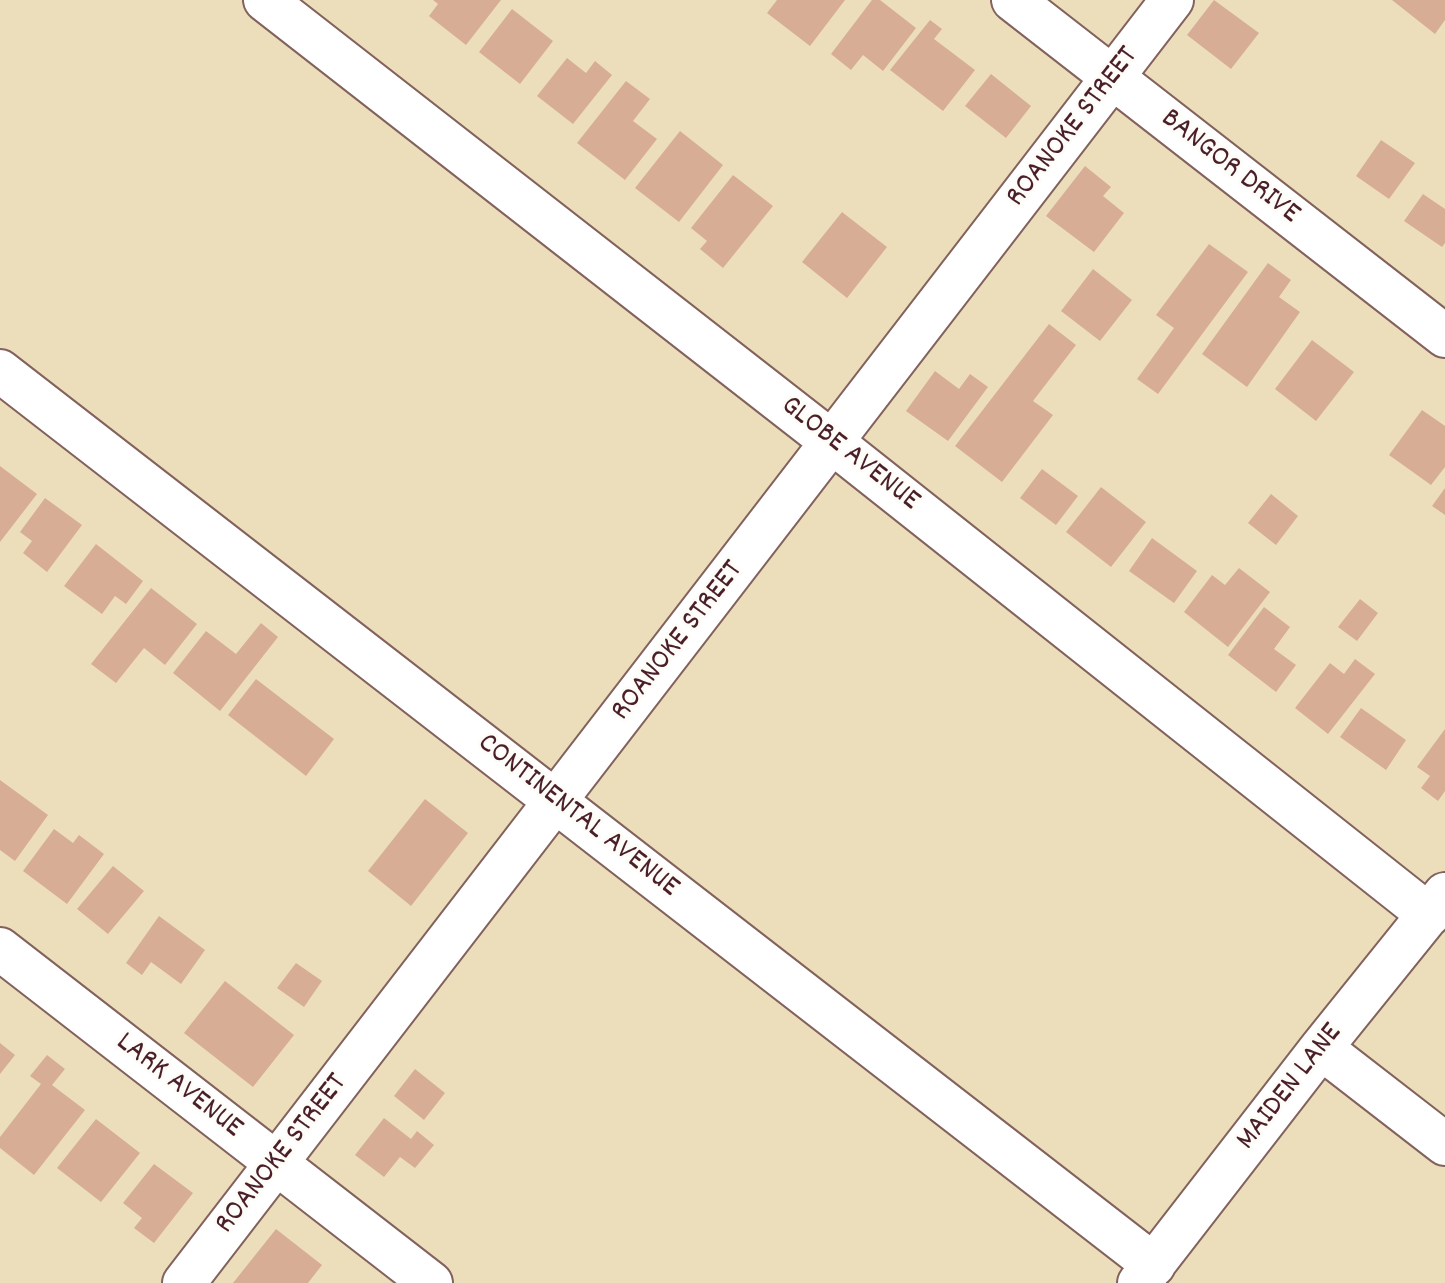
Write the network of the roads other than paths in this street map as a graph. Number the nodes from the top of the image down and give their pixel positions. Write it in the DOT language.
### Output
graph roads {
  1 [pos="265,0"];
  2 [pos="1013,0"];
  3 [pos="1172,0"];
  4 [pos="1113,77"];
  5 [pos="1445,336"];
  6 [pos="0,371"];
  7 [pos="832,442"];
  8 [pos="556,801"];
  9 [pos="1437,904"];
  10 [pos="0,949"];
  11 [pos="1321,1048"];
  12 [pos="1445,1144"];
  13 [pos="277,1163"];
  14 [pos="1146,1274"];
  15 [pos="184,1283"];
  16 [pos="431,1283"];
  1 -- 7 [label="street, GLOBE AVENUE"];
  2 -- 4 [label="street, BANGOR DRIVE"];
  3 -- 4 [label="street, ROANOKE STREET"];
  4 -- 5 [label="street, BANGOR DRIVE"];
  4 -- 7 [label="street, ROANOKE STREET"];
  6 -- 8 [label="street, CONTINENTAL AVENUE"];
  7 -- 8 [label="street, ROANOKE STREET"];
  7 -- 9 [label="street, GLOBE AVENUE"];
  8 -- 13 [label="street, ROANOKE STREET"];
  8 -- 14 [label="street, CONTINENTAL AVENUE"];
  9 -- 11 [label="street, MAIDEN LANE"];
  10 -- 13 [label="street, LARK AVENUE"];
  11 -- 12 [label="street"];
  11 -- 14 [label="street, MAIDEN LANE"];
  13 -- 15 [label="street, ROANOKE STREET"];
  13 -- 16 [label="street, LARK AVENUE"];
}
